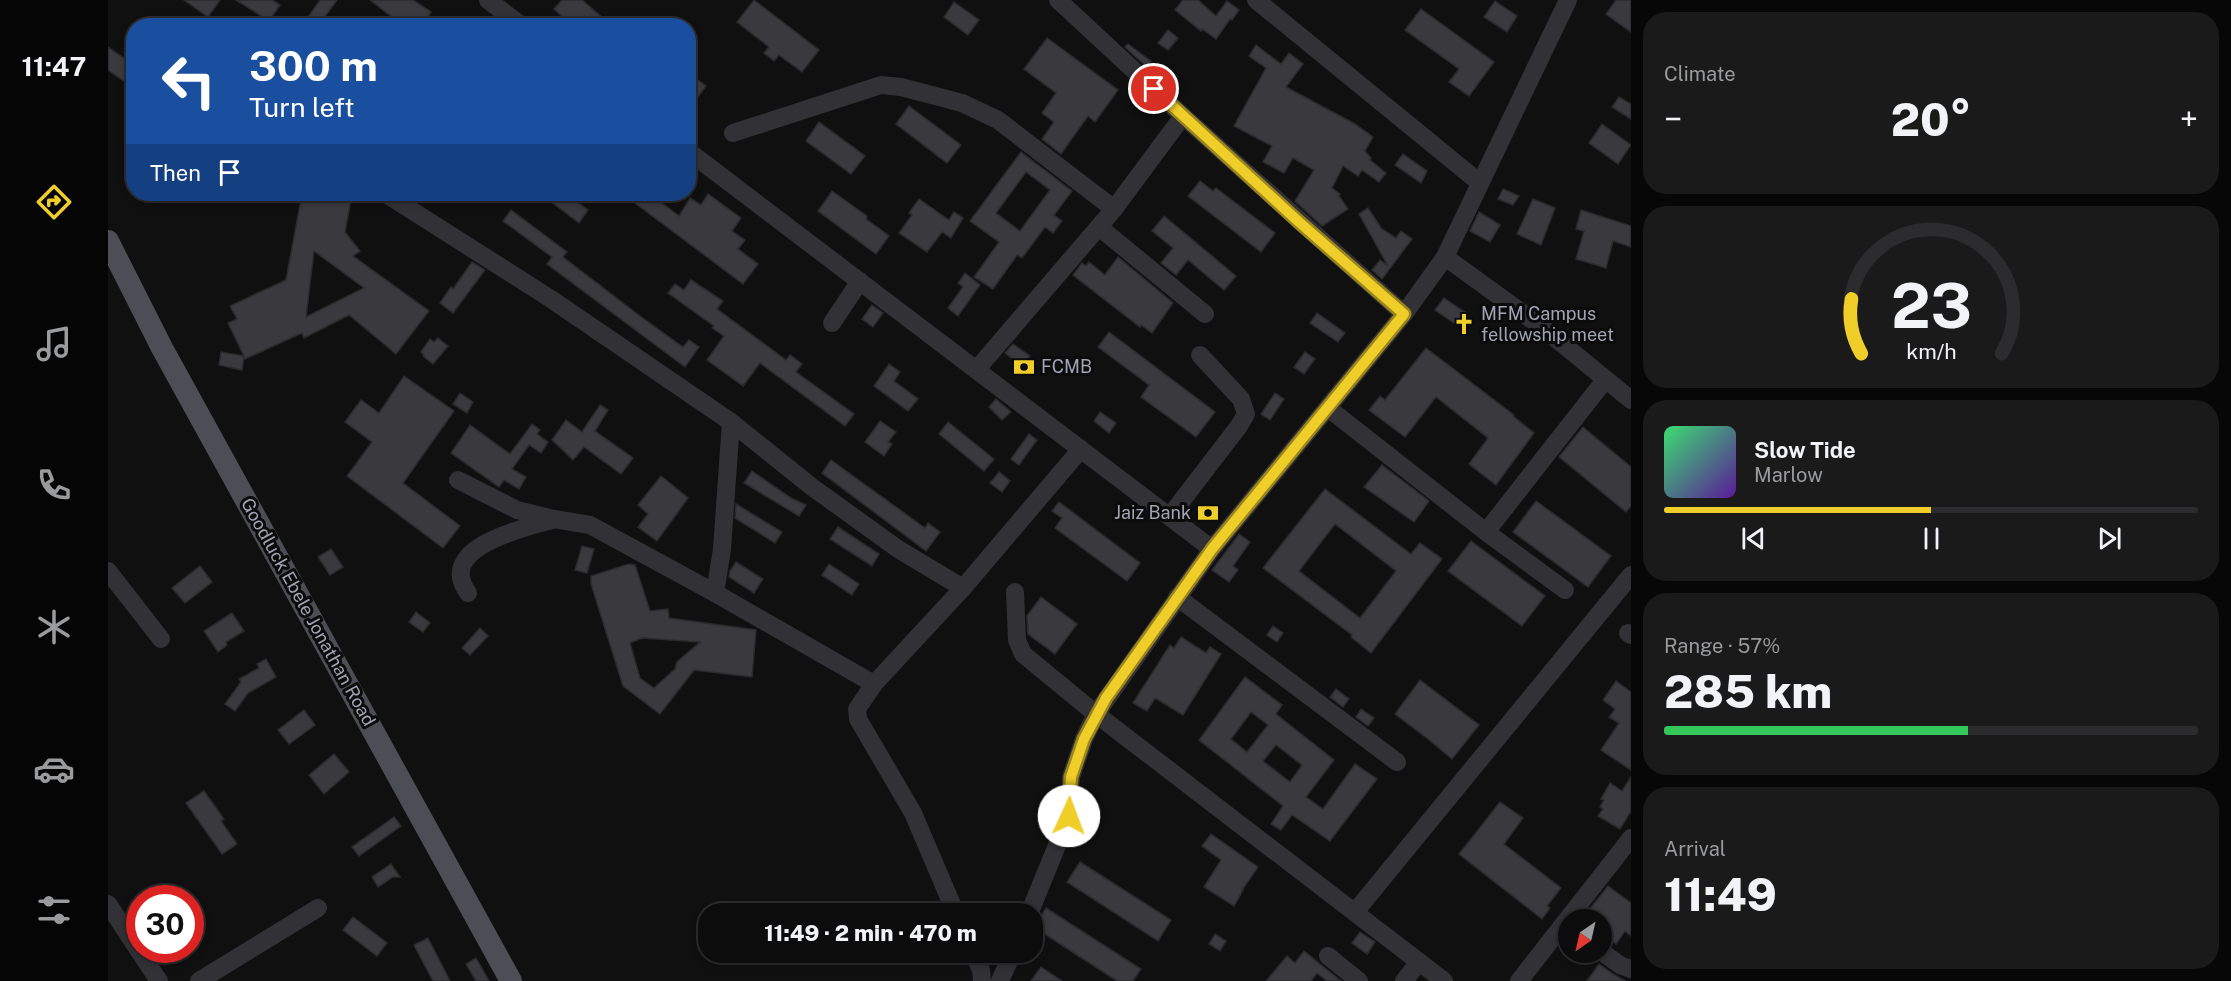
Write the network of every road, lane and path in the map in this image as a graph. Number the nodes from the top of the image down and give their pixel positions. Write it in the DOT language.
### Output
graph roads {
  1 [pos="488,0"];
  2 [pos="1058,0"];
  3 [pos="1256,0"];
  4 [pos="1568,0"];
  5 [pos="512,18"];
  6 [pos="1183,116"];
  7 [pos="733,134"];
  8 [pos="696,158"];
  9 [pos="1480,183"];
  10 [pos="397,201"];
  11 [pos="1114,209"];
  12 [pos="1099,227"];
  13 [pos="108,241"];
  14 [pos="1445,257"];
  15 [pos="860,281"];
  16 [pos="1205,314"];
  17 [pos="1404,314"];
  18 [pos="832,323"];
  19 [pos="1200,355"];
  20 [pos="977,369"];
  21 [pos="1605,380"];
  22 [pos="1631,400"];
  23 [pos="1328,408"];
  24 [pos="731,422"];
  25 [pos="1081,449"];
  26 [pos="458,480"];
  27 [pos="1170,516"];
  28 [pos="554,519"];
  29 [pos="1486,532"];
  30 [pos="1212,549"];
  31 [pos="108,572"];
  32 [pos="1631,575"];
  33 [pos="963,588"];
  34 [pos="1564,590"];
  35 [pos="1015,592"];
  36 [pos="468,593"];
  37 [pos="715,593"];
  38 [pos="1178,597"];
  39 [pos="161,639"];
  40 [pos="874,684"];
  41 [pos="1096,714"];
  42 [pos="1397,762"];
  43 [pos="1631,838"];
  44 [pos="951,903"];
  45 [pos="1033,903"];
  46 [pos="108,904"];
  47 [pos="318,908"];
  48 [pos="1580,909"];
  49 [pos="1354,912"];
  50 [pos="1558,937"];
  51 [pos="1328,956"];
  52 [pos="1612,959"];
  53 [pos="1419,962"];
  54 [pos="978,963"];
  55 [pos="1010,963"];
  56 [pos="1631,969"];
  57 [pos="1006,978"];
  58 [pos="159,981"];
  59 [pos="199,981"];
  60 [pos="511,981"];
  61 [pos="982,981"];
  62 [pos="1359,981"];
  63 [pos="1404,981"];
  64 [pos="1444,981"];
  65 [pos="1519,981"];
  1 -- 5 [label="street"];
  2 -- 6 [label="street"];
  3 -- 9 [label="street"];
  4 -- 9 [label="street"];
  6 -- 11 [label="street"];
  6 -- 17 [label="street"];
  7 -- 11 [label="street"];
  8 -- 15 [label="street"];
  9 -- 14 [label="street"];
  10 -- 24 [label="street"];
  11 -- 12 [label="street"];
  12 -- 16 [label="street"];
  12 -- 20 [label="street"];
  13 -- 60 [label="main road, Goodluck Ebele Jonathan Road"];
  14 -- 17 [label="street"];
  14 -- 21 [label="street"];
  15 -- 18 [label="street"];
  15 -- 20 [label="street"];
  17 -- 23 [label="street"];
  19 -- 27 [label="street"];
  20 -- 25 [label="street"];
  21 -- 22 [label="street"];
  21 -- 29 [label="street"];
  23 -- 29 [label="street"];
  23 -- 30 [label="street"];
  24 -- 33 [label="street"];
  24 -- 37 [label="street"];
  25 -- 27 [label="street"];
  25 -- 33 [label="street"];
  26 -- 28 [label="street"];
  27 -- 30 [label="street"];
  28 -- 36 [label="street"];
  28 -- 37 [label="street"];
  29 -- 34 [label="street"];
  30 -- 38 [label="street"];
  31 -- 39 [label="street"];
  32 -- 49 [label="street"];
  33 -- 40 [label="street"];
  35 -- 41 [label="street"];
  37 -- 40 [label="street"];
  38 -- 41 [label="street"];
  38 -- 42 [label="street"];
  40 -- 44 [label="street"];
  41 -- 45 [label="street"];
  41 -- 49 [label="street"];
  43 -- 48 [label="street"];
  46 -- 58 [label="street"];
  47 -- 59 [label="street"];
  49 -- 53 [label="street"];
  50 -- 65 [label="street"];
  51 -- 62 [label="street"];
  52 -- 56 [label="street"];
  53 -- 63 [label="street"];
  53 -- 64 [label="street"];
  54 -- 61 [label="street"];
  55 -- 57 [label="street"];
}
